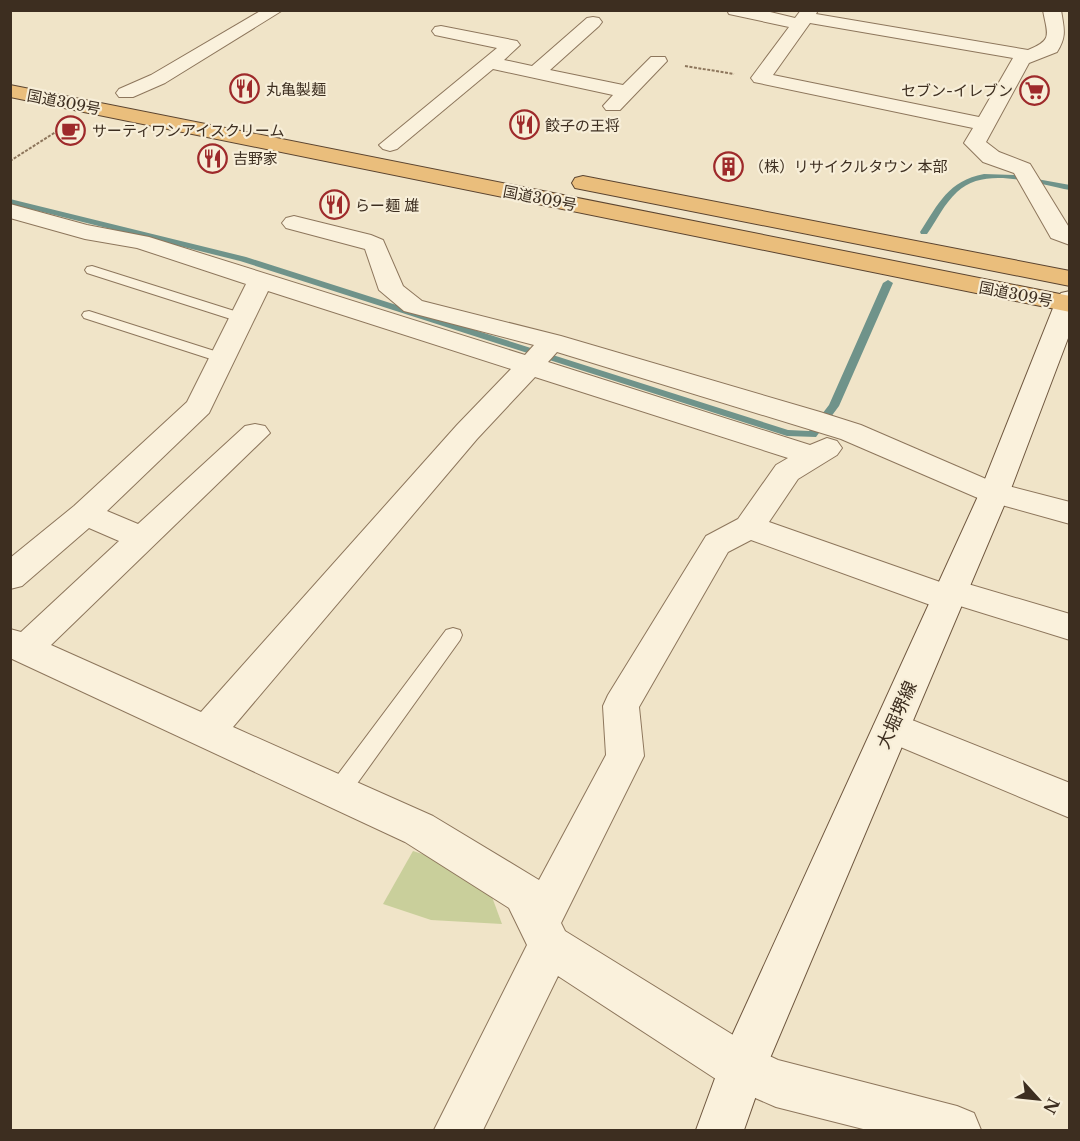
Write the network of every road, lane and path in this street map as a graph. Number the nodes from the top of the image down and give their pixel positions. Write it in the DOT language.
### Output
graph roads {
  1 [pos="275,10"];
  2 [pos="735,10"];
  3 [pos="1052,10"];
  4 [pos="805,17"];
  5 [pos="593,22"];
  6 [pos="441,31"];
  7 [pos="1031,56"];
  8 [pos="658,61"];
  9 [pos="489,63"];
  10 [pos="536,73"];
  11 [pos="761,78"];
  12 [pos="103,88"];
  13 [pos="10,91"];
  14 [pos="126,93"];
  15 [pos="161,100"];
  16 [pos="70,124"];
  17 [pos="986,125"];
  18 [pos="367,140"];
  19 [pos="390,145"];
  20 [pos="413,150"];
  21 [pos="10,161"];
  22 [pos="566,180"];
  23 [pos="10,211"];
  24 [pos="294,222"];
  25 [pos="1070,238"];
  26 [pos="92,270"];
  27 [pos="260,280"];
  28 [pos="1069,296"];
  29 [pos="88,315"];
  30 [pos="242,318"];
  31 [pos="541,354"];
  32 [pos="222,358"];
  33 [pos="847,431"];
  34 [pos="255,433"];
  35 [pos="813,456"];
  36 [pos="994,493"];
  37 [pos="1070,513"];
  38 [pos="85,514"];
  39 [pos="749,527"];
  40 [pos="142,538"];
  41 [pos="10,577"];
  42 [pos="949,595"];
  43 [pos="1070,627"];
  44 [pos="453,634"];
  45 [pos="17,645"];
  46 [pos="892,727"];
  47 [pos="207,731"];
  48 [pos="338,792"];
  49 [pos="1070,801"];
  50 [pos="544,934"];
  51 [pos="742,1068"];
  52 [pos="458,1131"];
  53 [pos="720,1131"];
  54 [pos="957,1131"];
  1 -- 14 [label="street"];
  2 -- 4 [label="street"];
  3 -- 7 [label="street"];
  4 -- 7 [label="street"];
  4 -- 11 [label="street"];
  5 -- 10 [label="street"];
  6 -- 9 [label="street"];
  7 -- 17 [label="street"];
  8 -- 10 [label="street"];
  8 -- 11 [label="path"];
  9 -- 10 [label="street"];
  9 -- 19 [label="street"];
  11 -- 17 [label="street"];
  12 -- 14 [label="highway, 国道309号"];
  13 -- 28 [label="highway, 国道309号"];
  14 -- 15 [label="highway, 国道309号"];
  16 -- 21 [label="path"];
  17 -- 25 [label="street"];
  18 -- 19 [label="highway"];
  19 -- 20 [label="highway"];
  22 -- 28 [label="highway, 国道309号"];
  23 -- 27 [label="street"];
  24 -- 31 [label="street"];
  26 -- 30 [label="lane"];
  27 -- 30 [label="street"];
  27 -- 31 [label="street"];
  28 -- 36 [label="street, 大堀堺線"];
  29 -- 32 [label="lane"];
  30 -- 32 [label="street"];
  31 -- 33 [label="street"];
  31 -- 35 [label="street"];
  31 -- 47 [label="street"];
  32 -- 38 [label="street"];
  33 -- 35 [label="street"];
  33 -- 36 [label="street"];
  34 -- 40 [label="street"];
  35 -- 39 [label="street"];
  36 -- 37 [label="street"];
  36 -- 42 [label="street, 大堀堺線"];
  38 -- 40 [label="street"];
  38 -- 41 [label="street"];
  39 -- 42 [label="street"];
  39 -- 50 [label="street"];
  40 -- 45 [label="street"];
  42 -- 43 [label="street"];
  42 -- 46 [label="street, 大堀堺線"];
  44 -- 48 [label="lane"];
  45 -- 47 [label="street"];
  46 -- 49 [label="street"];
  46 -- 51 [label="street, 大堀堺線"];
  47 -- 48 [label="street"];
  48 -- 50 [label="street"];
  50 -- 51 [label="street"];
  50 -- 52 [label="street"];
  51 -- 53 [label="street, 大堀堺線"];
  51 -- 54 [label="street"];
}
